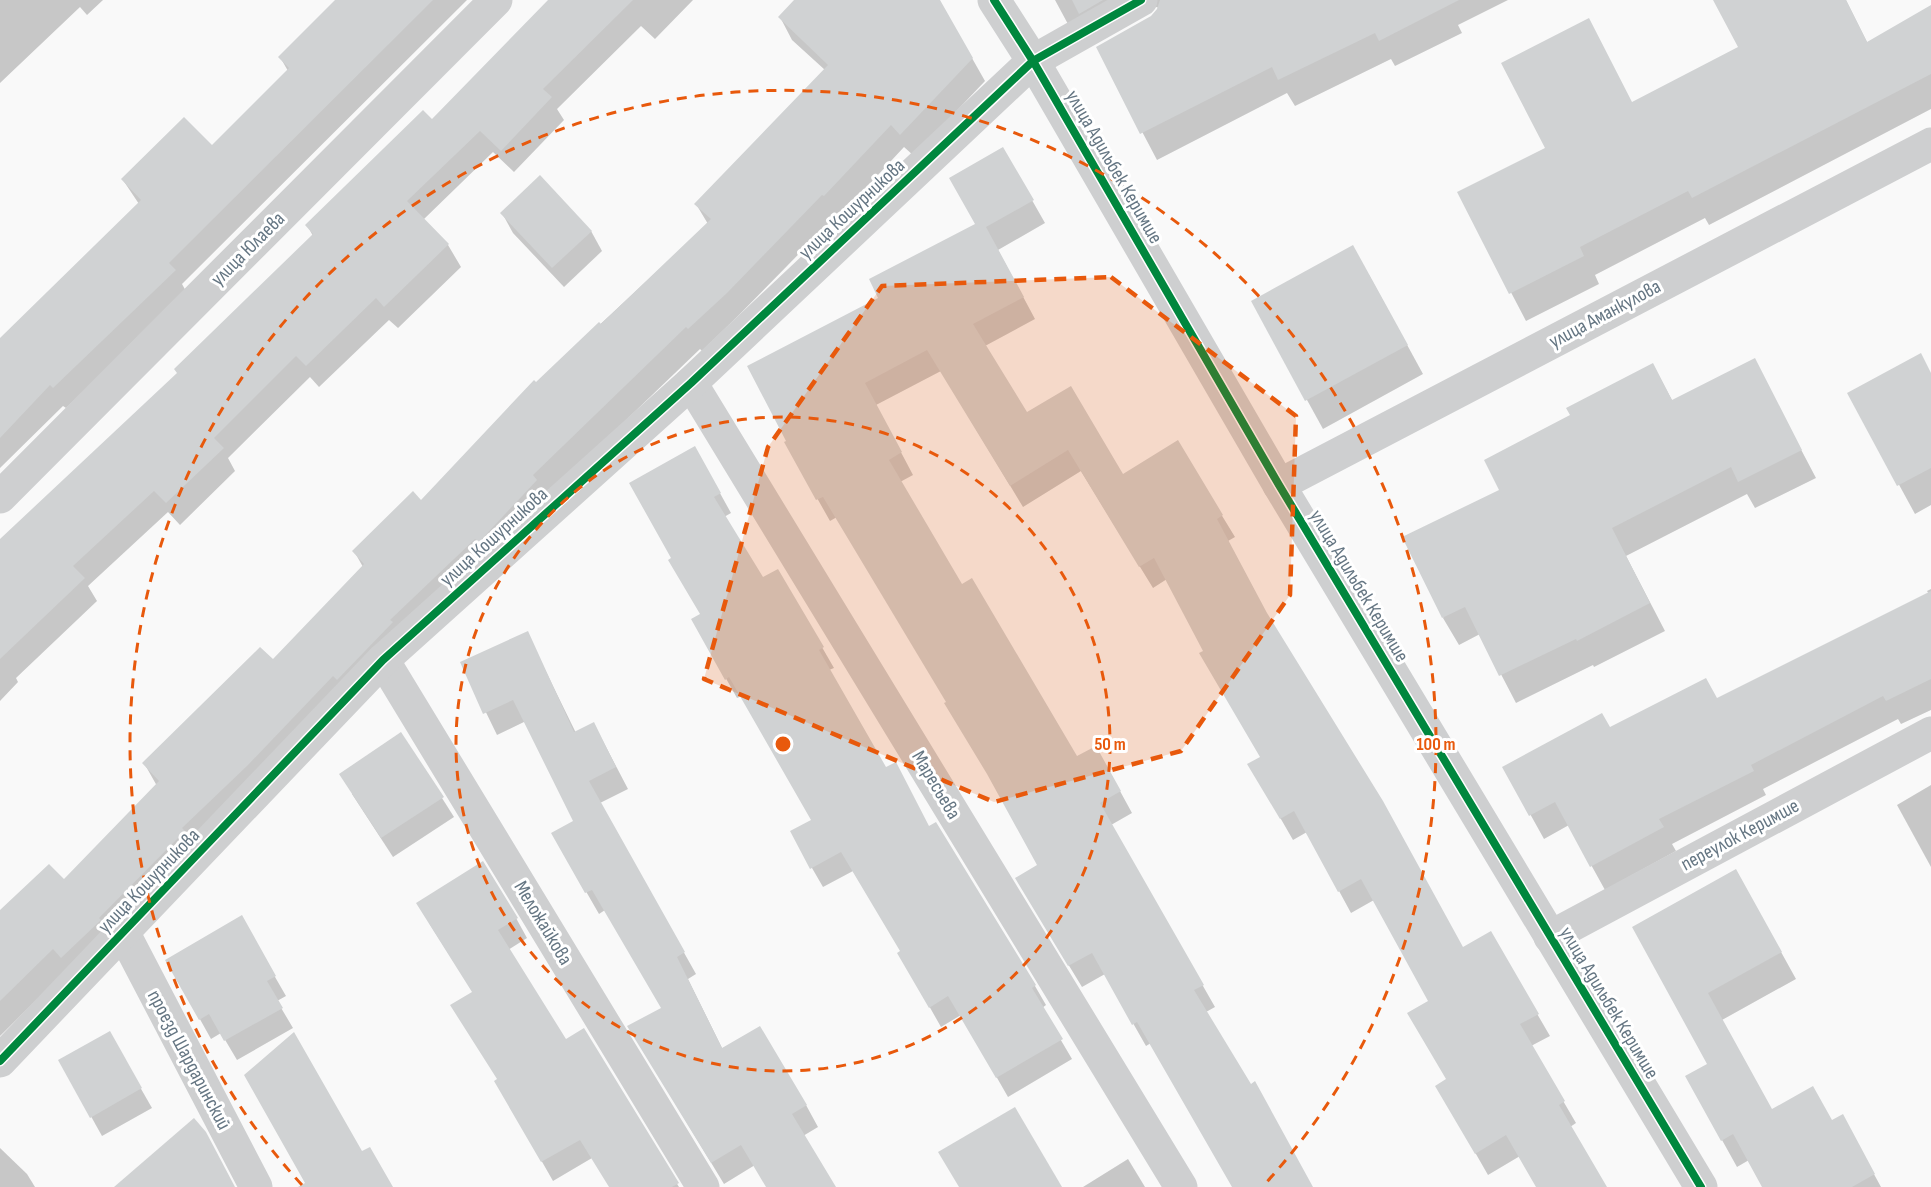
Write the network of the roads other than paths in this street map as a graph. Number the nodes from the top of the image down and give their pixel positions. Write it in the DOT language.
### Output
graph roads {
  1 [pos="496,0"];
  2 [pos="994,0"];
  3 [pos="1141,0"];
  4 [pos="1034,61"];
  5 [pos="1931,144"];
  6 [pos="691,383"];
  7 [pos="1279,485"];
  8 [pos="0,497"];
  9 [pos="383,660"];
  10 [pos="1931,733"];
  11 [pos="123,932"];
  12 [pos="1550,937"];
  13 [pos="0,1061"];
  14 [pos="256,1187"];
  15 [pos="703,1187"];
  16 [pos="1181,1187"];
  17 [pos="1701,1187"];
  1 -- 8 [label="street, улица Юлаева"];
  2 -- 4 [label="street, улица Адильбек Керимше"];
  3 -- 4 [label="street, улица Кошурникова"];
  4 -- 6 [label="street, улица Кошурникова"];
  4 -- 7 [label="street, улица Адильбек Керимше"];
  5 -- 7 [label="street, улица Аманкулова"];
  6 -- 9 [label="street, улица Кошурникова"];
  6 -- 16 [label="street, Маресьева"];
  7 -- 12 [label="street, улица Адильбек Керимше"];
  9 -- 11 [label="street, улица Кошурникова"];
  9 -- 15 [label="street, Меложайкова"];
  10 -- 12 [label="street, переулок Керимше"];
  11 -- 13 [label="street, улица Кошурникова"];
  11 -- 14 [label="street, проезд Шардаринский"];
  12 -- 17 [label="street, улица Адильбек Керимше"];
}
